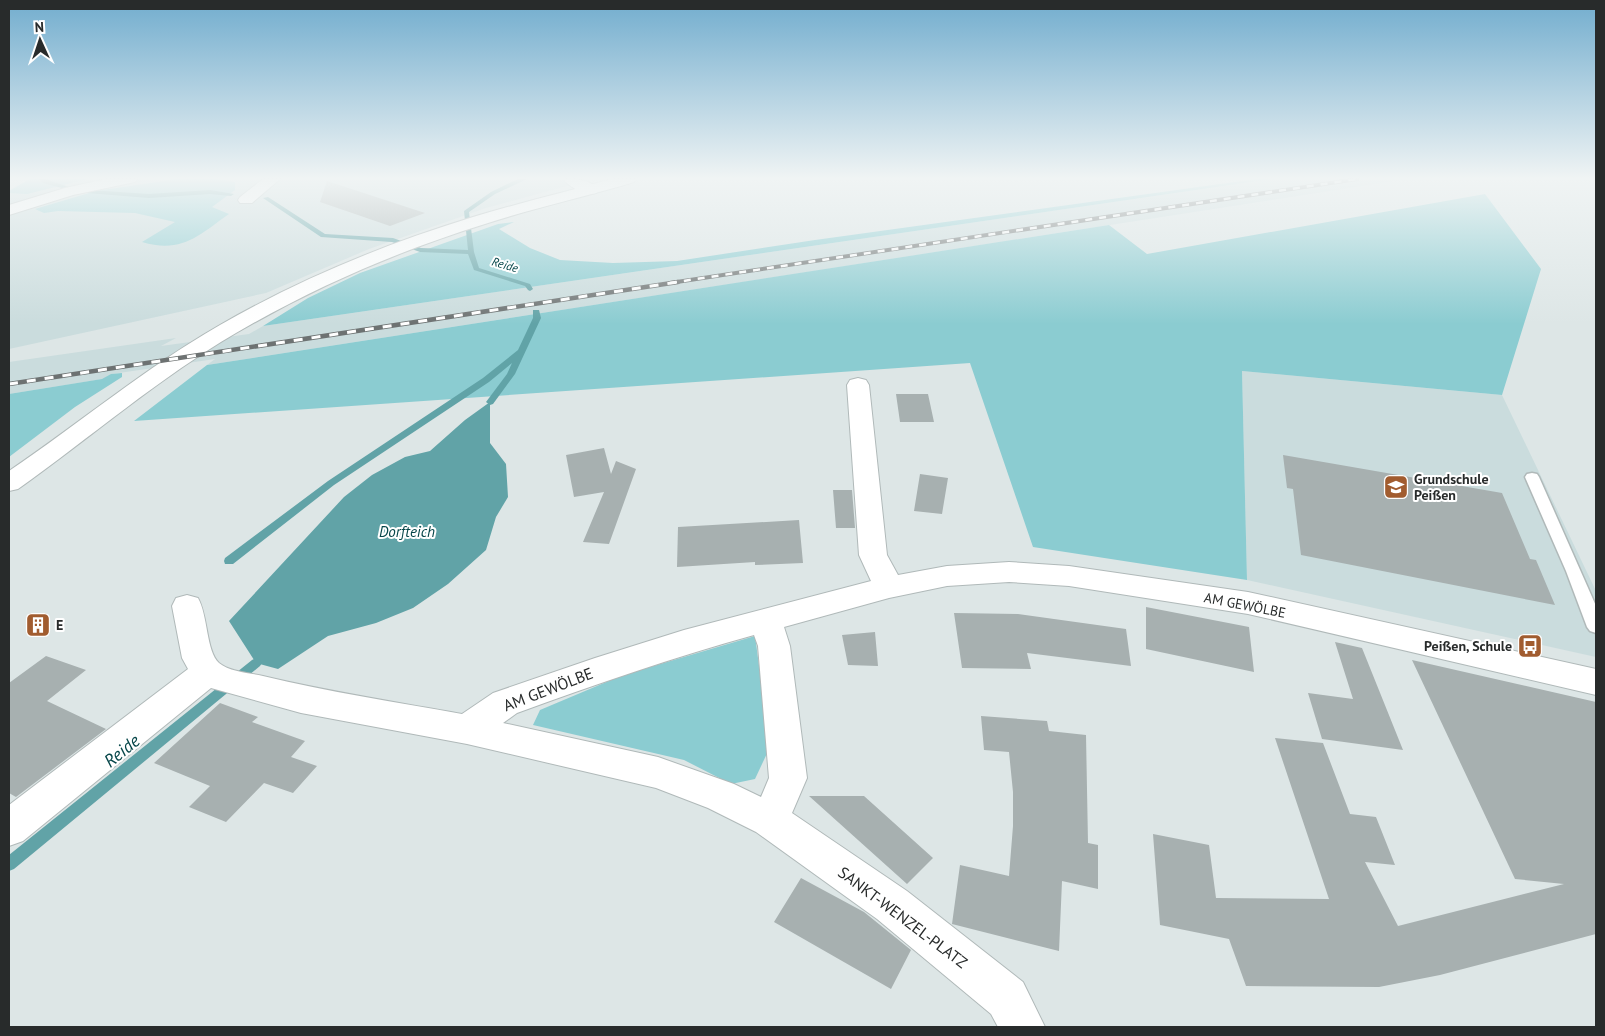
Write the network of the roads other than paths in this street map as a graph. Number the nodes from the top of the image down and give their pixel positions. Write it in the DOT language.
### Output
graph roads {
  1 [pos="460,227"];
  2 [pos="858,385"];
  3 [pos="1532,477"];
  4 [pos="9,483"];
  5 [pos="889,587"];
  6 [pos="188,606"];
  7 [pos="766,621"];
  8 [pos="1596,627"];
  9 [pos="225,680"];
  10 [pos="1596,682"];
  11 [pos="467,729"];
  12 [pos="770,820"];
  13 [pos="9,828"];
  14 [pos="1022,1027"];
  1 -- 4 [label="street"];
  2 -- 5 [label="street"];
  3 -- 8 [label="lane"];
  5 -- 7 [label="street, AM GEWÖLBE"];
  5 -- 10 [label="street, AM GEWÖLBE"];
  6 -- 9 [label="street"];
  7 -- 11 [label="street, AM GEWÖLBE"];
  7 -- 12 [label="street"];
  9 -- 11 [label="street"];
  9 -- 13 [label="street"];
  11 -- 12 [label="street, SANKT-WENZEL-PLATZ"];
  12 -- 14 [label="street, SANKT-WENZEL-PLATZ"];
}
